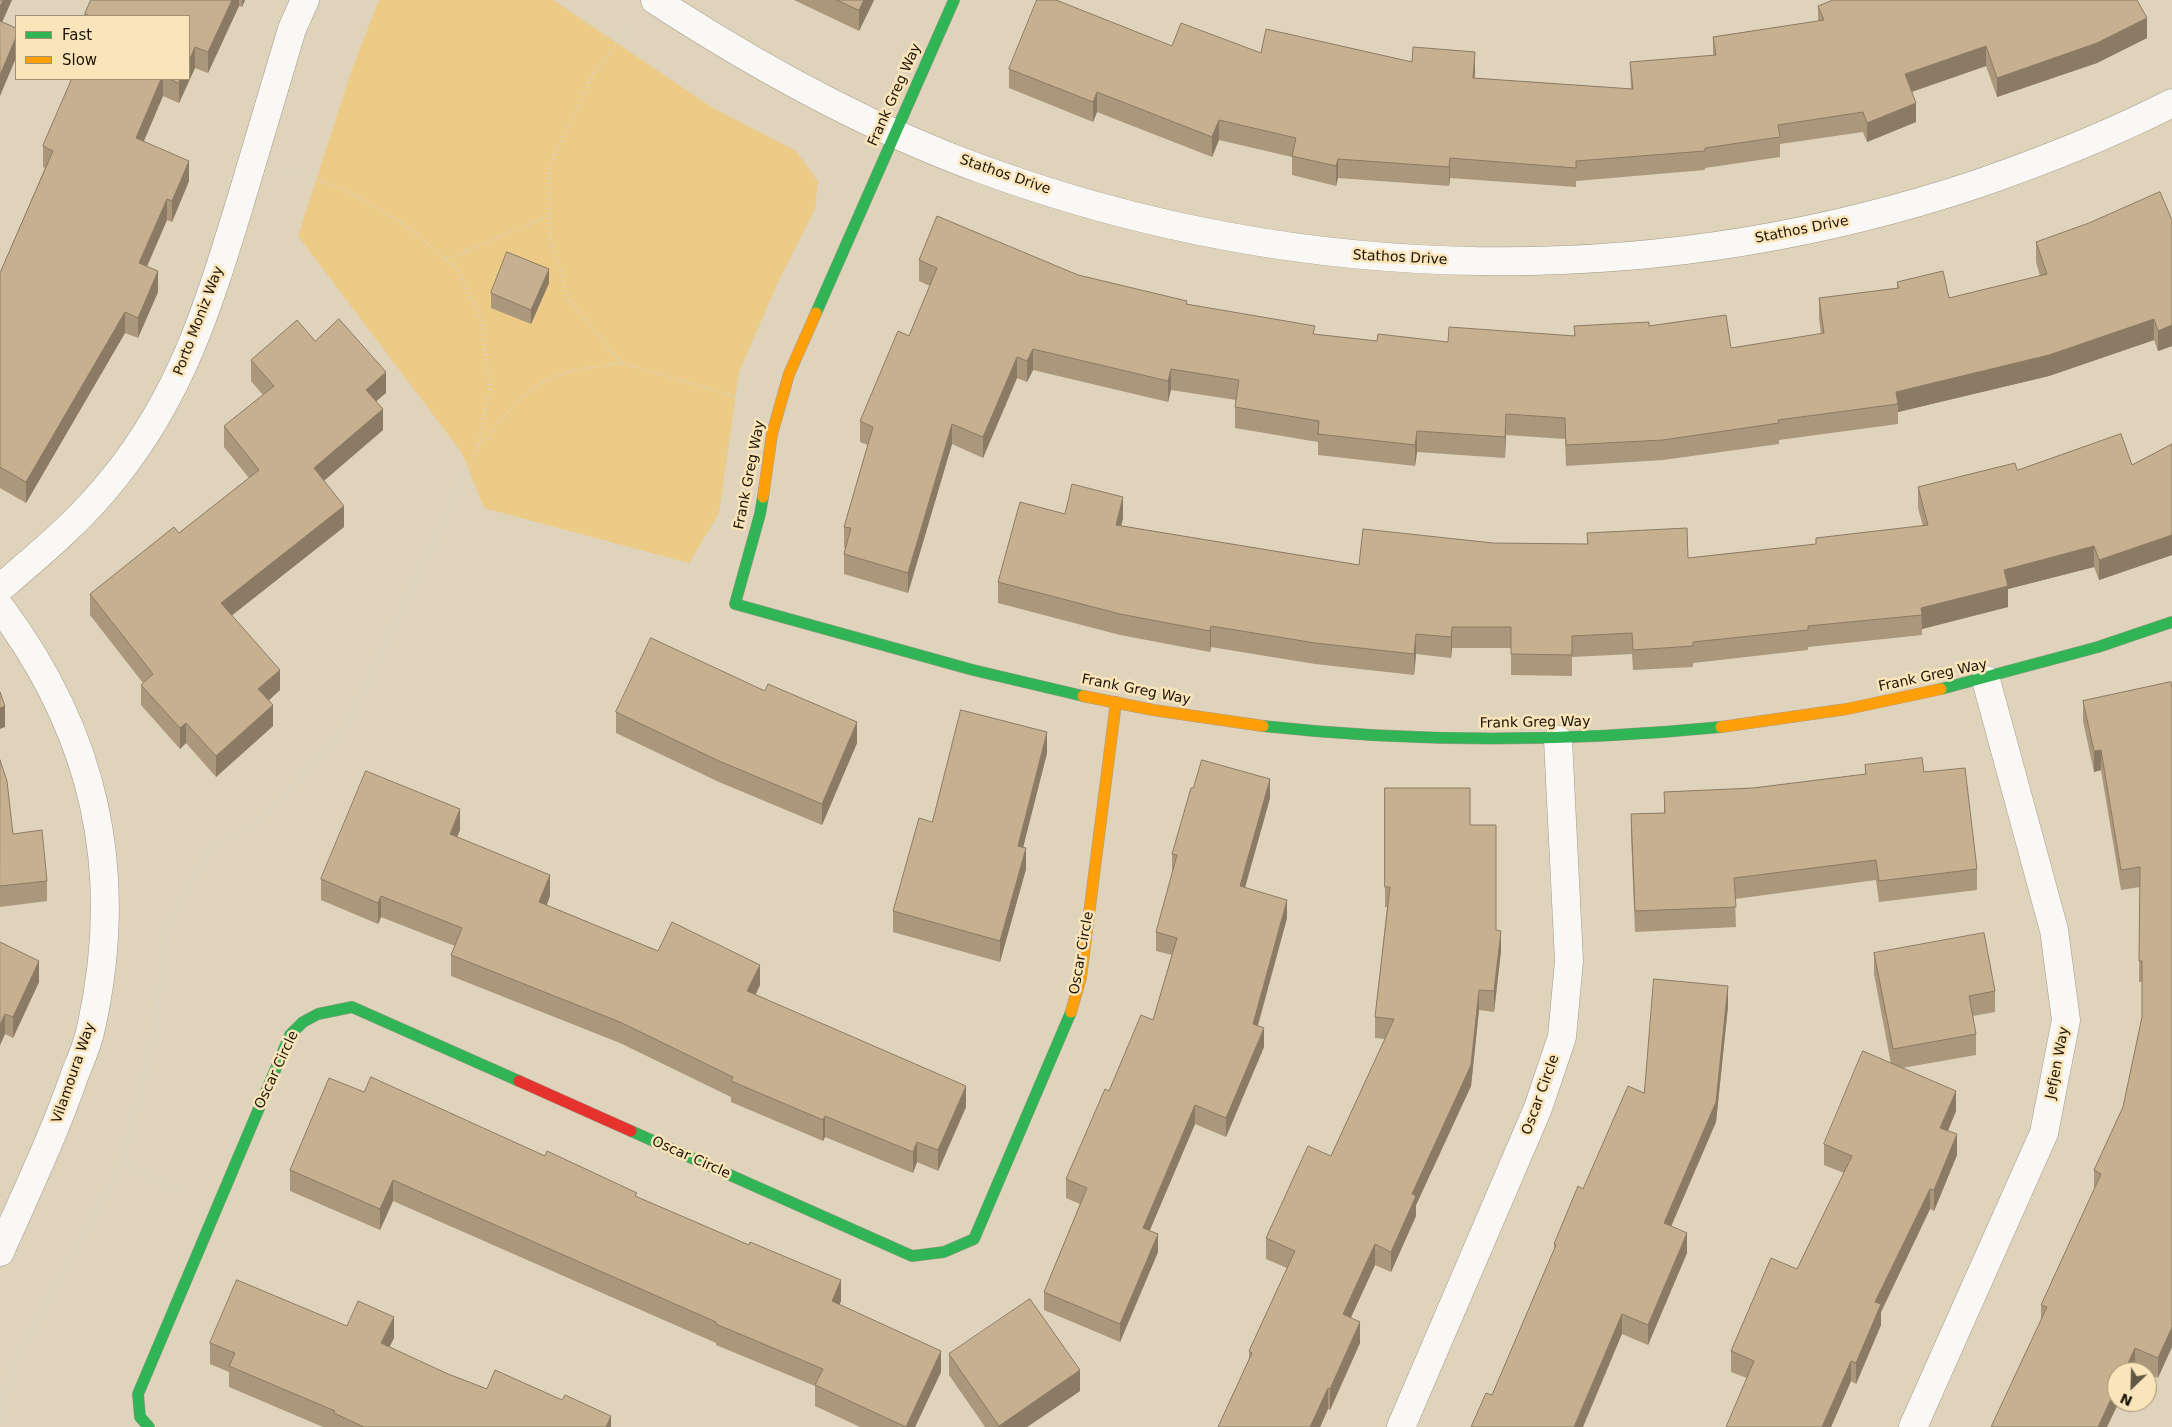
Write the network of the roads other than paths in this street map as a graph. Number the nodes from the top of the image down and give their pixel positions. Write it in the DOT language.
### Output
graph roads {
  1 [pos="305,0"];
  2 [pos="655,0"];
  3 [pos="954,0"];
  4 [pos="2172,103"];
  5 [pos="894,134"];
  6 [pos="0,588"];
  7 [pos="0,607"];
  8 [pos="2172,622"];
  9 [pos="1986,680"];
  10 [pos="1116,702"];
  11 [pos="1558,740"];
  12 [pos="0,1252"];
  13 [pos="148,1427"];
  14 [pos="1401,1427"];
  15 [pos="1913,1427"];
  1 -- 6 [label="street, Porto Moniz Way"];
  2 -- 5 [label="street, Stathos Drive"];
  3 -- 5 [label="street, Frank Greg Way"];
  4 -- 5 [label="street, Stathos Drive"];
  5 -- 10 [label="street, Frank Greg Way"];
  7 -- 12 [label="street, Vilamoura Way"];
  8 -- 9 [label="street, Frank Greg Way"];
  9 -- 11 [label="street, Frank Greg Way"];
  9 -- 15 [label="street, Jefjen Way"];
  10 -- 11 [label="street, Frank Greg Way"];
  10 -- 13 [label="street, Oscar Circle"];
  11 -- 14 [label="street, Oscar Circle"];
}
